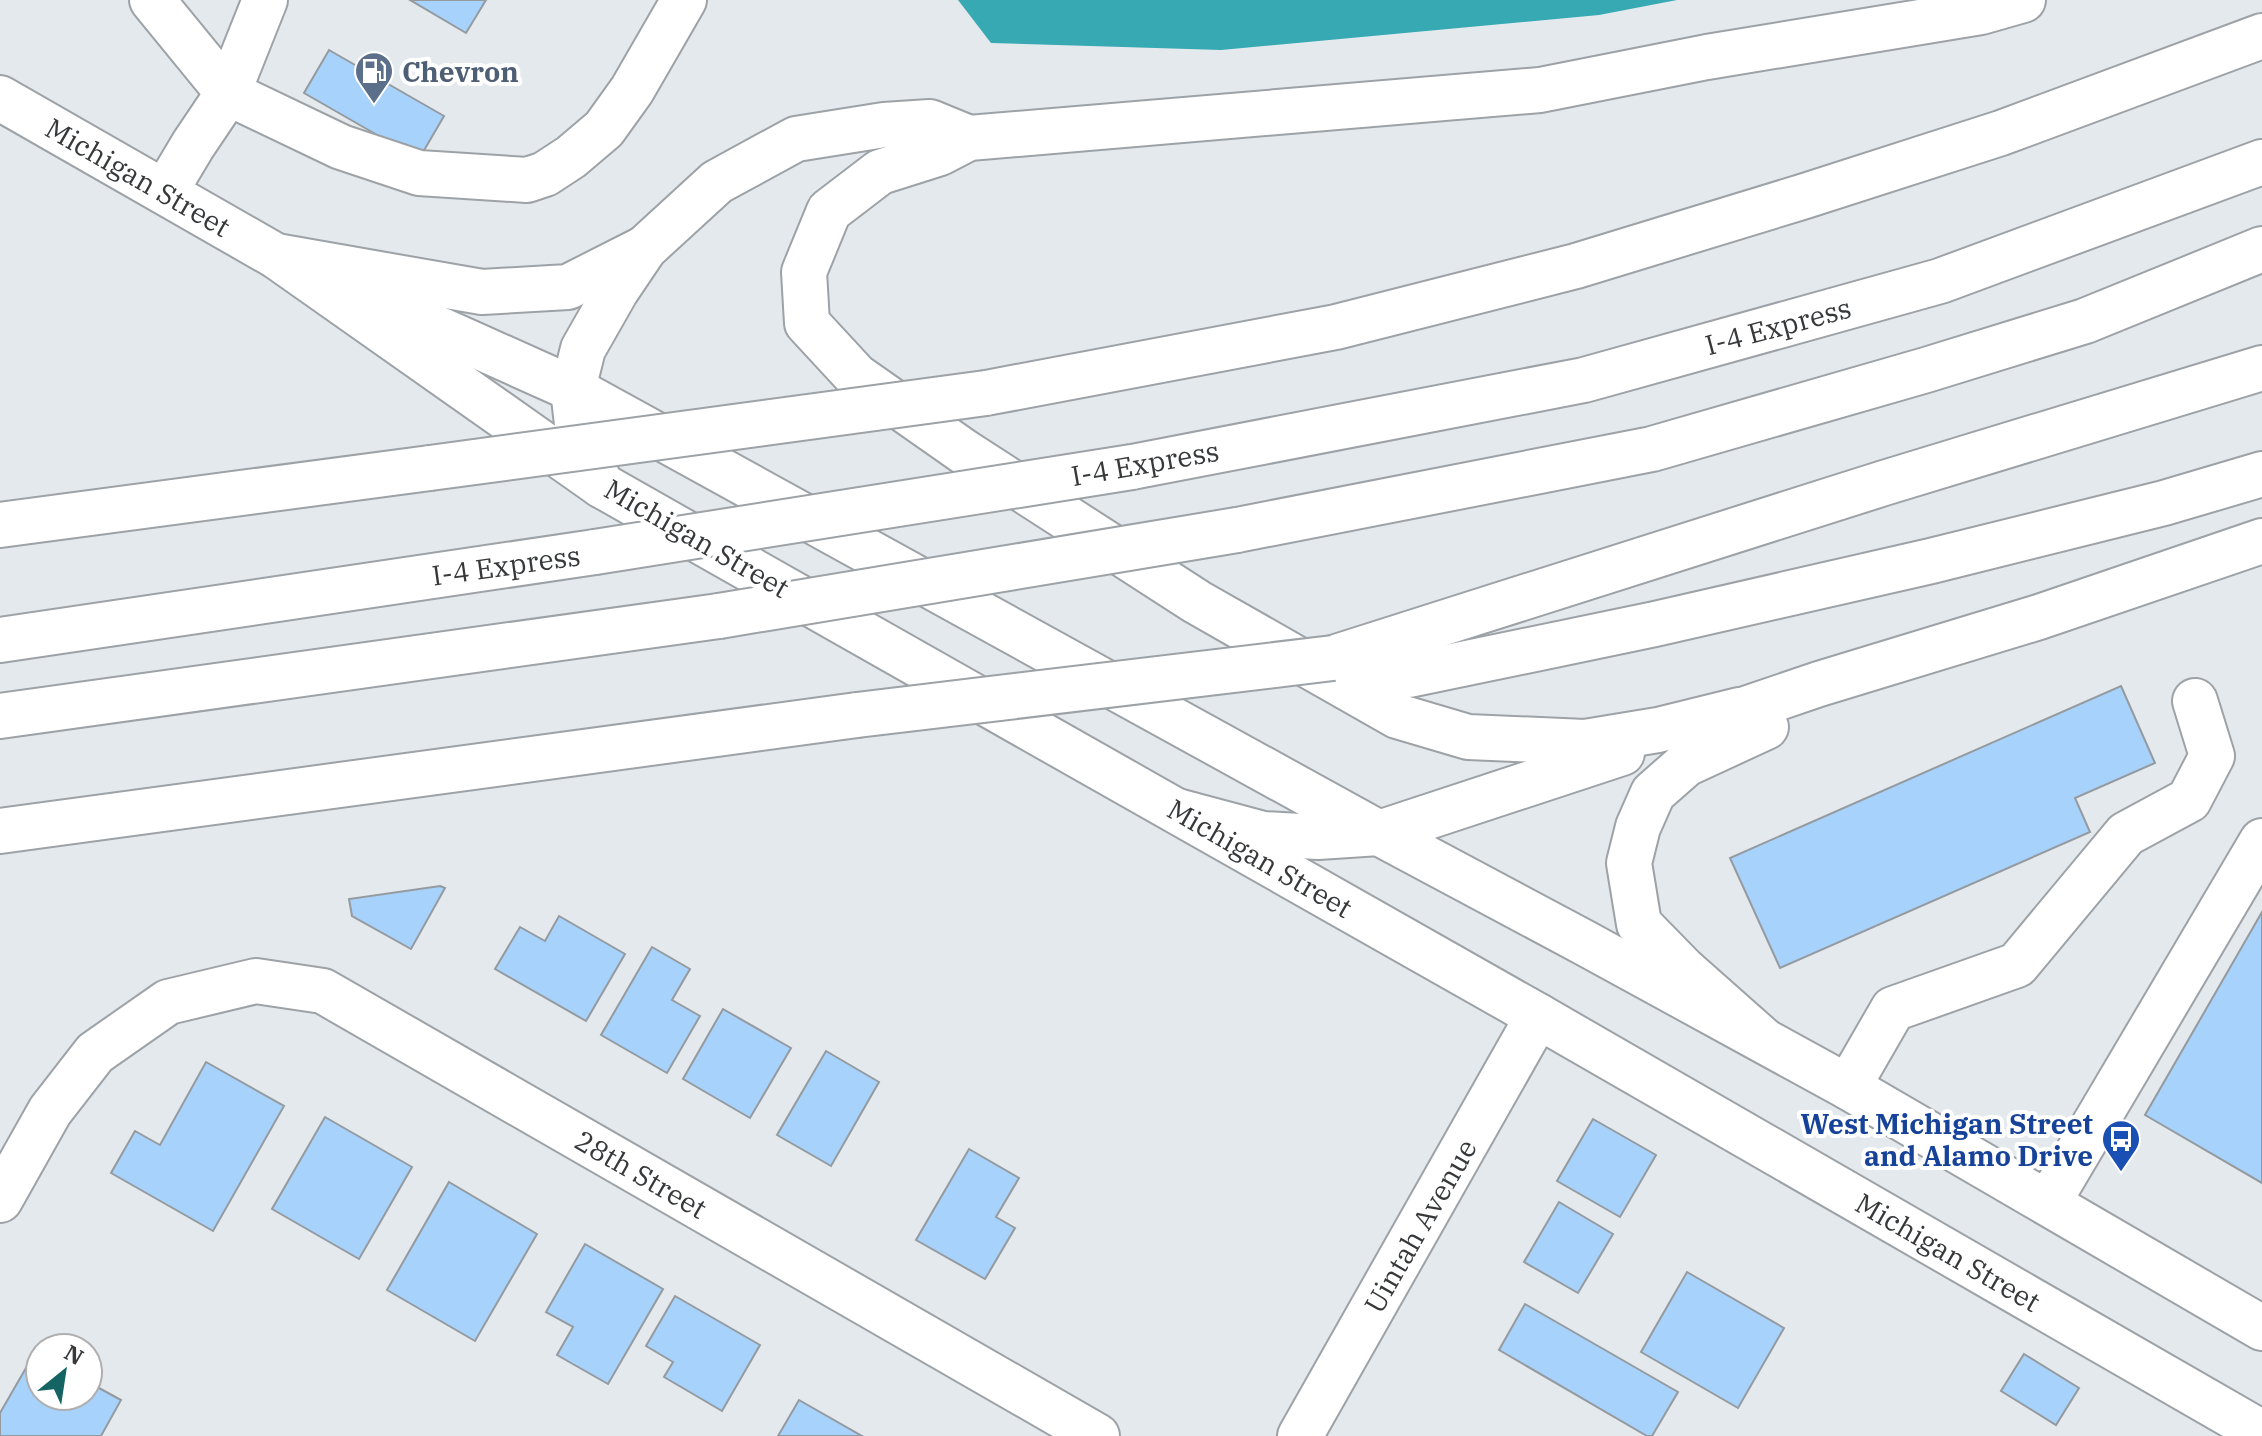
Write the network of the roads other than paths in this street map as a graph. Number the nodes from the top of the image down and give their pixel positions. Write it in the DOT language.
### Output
graph roads {
  1 [pos="152,0"];
  2 [pos="265,0"];
  3 [pos="684,0"];
  4 [pos="1897,0"];
  5 [pos="2023,0"];
  6 [pos="2262,36"];
  7 [pos="1707,57"];
  8 [pos="228,93"];
  9 [pos="0,98"];
  10 [pos="969,138"];
  11 [pos="2262,162"];
  12 [pos="165,192"];
  13 [pos="645,248"];
  14 [pos="2262,249"];
  15 [pos="276,256"];
  16 [pos="2262,368"];
  17 [pos="573,389"];
  18 [pos="2262,474"];
  19 [pos="601,485"];
  20 [pos="0,525"];
  21 [pos="2262,541"];
  22 [pos="2039,617"];
  23 [pos="0,640"];
  24 [pos="1333,658"];
  25 [pos="2195,701"];
  26 [pos="1739,710"];
  27 [pos="0,716"];
  28 [pos="1177,811"];
  29 [pos="0,831"];
  30 [pos="1379,833"];
  31 [pos="2262,841"];
  32 [pos="1538,1016"];
  33 [pos="1762,1039"];
  34 [pos="1848,1087"];
  35 [pos="0,1200"];
  36 [pos="2048,1203"];
  37 [pos="2262,1328"];
  38 [pos="2262,1434"];
  39 [pos="1097,1436"];
  40 [pos="1300,1436"];
  1 -- 8 [label="main road"];
  2 -- 8 [label="main road"];
  3 -- 8 [label="main road"];
  4 -- 7 [label="main road"];
  5 -- 7 [label="main road"];
  6 -- 20 [label="main road, bridge"];
  7 -- 10 [label="main road"];
  8 -- 12 [label="main road"];
  9 -- 12 [label="main road, Michigan Street"];
  10 -- 13 [label="main road"];
  10 -- 26 [label="main road"];
  11 -- 23 [label="main road, I-4 Express, bridge"];
  12 -- 15 [label="main road, Michigan Street"];
  13 -- 15 [label="main road"];
  13 -- 17 [label="main road"];
  14 -- 27 [label="main road, bridge"];
  15 -- 17 [label="main road, Michigan Street"];
  15 -- 19 [label="main road, Michigan Street"];
  16 -- 24 [label="main road"];
  17 -- 19 [label="main road"];
  17 -- 30 [label="main road, Michigan Street"];
  18 -- 24 [label="main road"];
  19 -- 28 [label="main road, Michigan Street"];
  21 -- 22 [label="main road"];
  22 -- 26 [label="main road"];
  22 -- 33 [label="main road"];
  24 -- 29 [label="main road, bridge"];
  25 -- 34 [label="main road"];
  26 -- 30 [label="main road"];
  28 -- 30 [label="main road"];
  28 -- 32 [label="main road, Michigan Street"];
  30 -- 33 [label="main road, Michigan Street"];
  31 -- 36 [label="main road"];
  32 -- 38 [label="main road, Michigan Street"];
  32 -- 40 [label="main road, Uintah Avenue"];
  33 -- 34 [label="main road, Michigan Street"];
  34 -- 36 [label="main road, Michigan Street"];
  35 -- 39 [label="main road, 28th Street"];
  36 -- 37 [label="main road, Michigan Street"];
}
